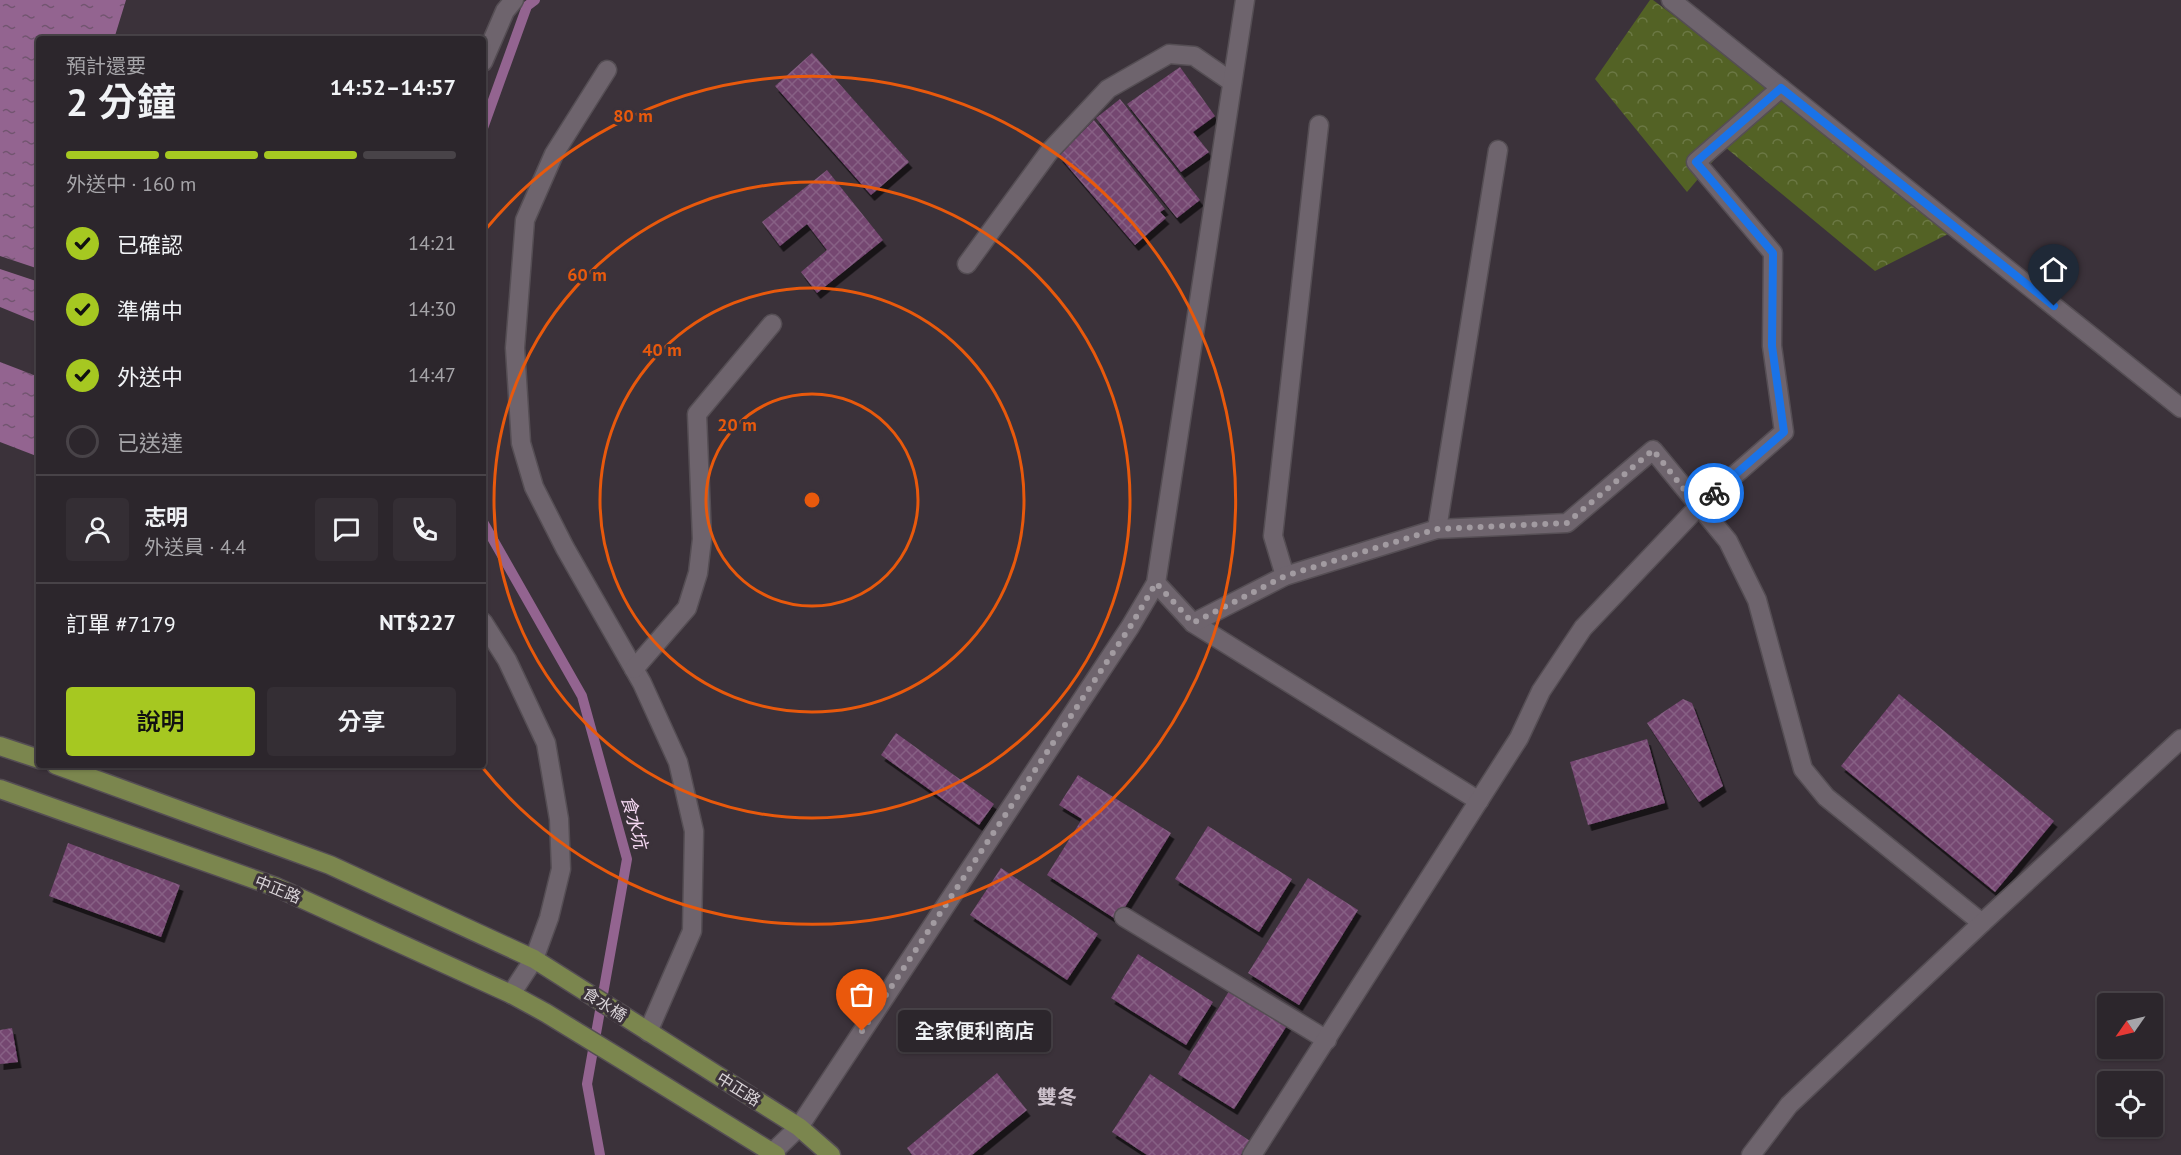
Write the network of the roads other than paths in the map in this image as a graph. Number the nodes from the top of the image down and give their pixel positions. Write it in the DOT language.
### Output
graph roads {
  1 [pos="514,0"];
  2 [pos="1245,0"];
  3 [pos="1671,0"];
  4 [pos="486,55"];
  5 [pos="607,70"];
  6 [pos="1232,82"];
  7 [pos="1781,88"];
  8 [pos="1318,125"];
  9 [pos="1498,150"];
  10 [pos="967,264"];
  11 [pos="772,324"];
  12 [pos="2181,408"];
  13 [pos="1698,507"];
  14 [pos="1437,529"];
  15 [pos="1285,576"];
  16 [pos="1156,583"];
  17 [pos="1193,623"];
  18 [pos="486,627"];
  19 [pos="634,669"];
  20 [pos="2181,739"];
  21 [pos="0,746"];
  22 [pos="36,758"];
  23 [pos="64,768"];
  24 [pos="0,789"];
  25 [pos="1479,801"];
  26 [pos="1124,917"];
  27 [pos="1982,923"];
  28 [pos="534,959"];
  29 [pos="511,994"];
  30 [pos="645,1030"];
  31 [pos="1327,1040"];
  32 [pos="799,1127"];
  33 [pos="774,1154"];
  34 [pos="831,1155"];
  35 [pos="1252,1155"];
  36 [pos="1751,1155"];
  1 -- 4 [label="street"];
  2 -- 6 [label="street"];
  3 -- 7 [label="street"];
  5 -- 19 [label="street"];
  6 -- 10 [label="street"];
  6 -- 16 [label="street"];
  7 -- 12 [label="street"];
  7 -- 13 [label="street"];
  8 -- 15 [label="street"];
  9 -- 14 [label="street"];
  11 -- 19 [label="street"];
  13 -- 14 [label="street"];
  13 -- 25 [label="street"];
  13 -- 27 [label="street"];
  14 -- 15 [label="street"];
  15 -- 17 [label="street"];
  16 -- 17 [label="street"];
  16 -- 32 [label="street"];
  17 -- 25 [label="street"];
  18 -- 28 [label="street"];
  19 -- 30 [label="street"];
  20 -- 27 [label="street"];
  21 -- 22 [label="main road"];
  23 -- 28 [label="main road"];
  24 -- 29 [label="main road, 中正路"];
  25 -- 31 [label="street"];
  26 -- 31 [label="street"];
  27 -- 36 [label="street"];
  28 -- 29 [label="street"];
  28 -- 30 [label="main road, 食水橋"];
  29 -- 33 [label="main road, 中正路"];
  30 -- 32 [label="main road, 中正路"];
  31 -- 35 [label="street"];
  32 -- 33 [label="street"];
  32 -- 34 [label="main road, 中正路"];
}
